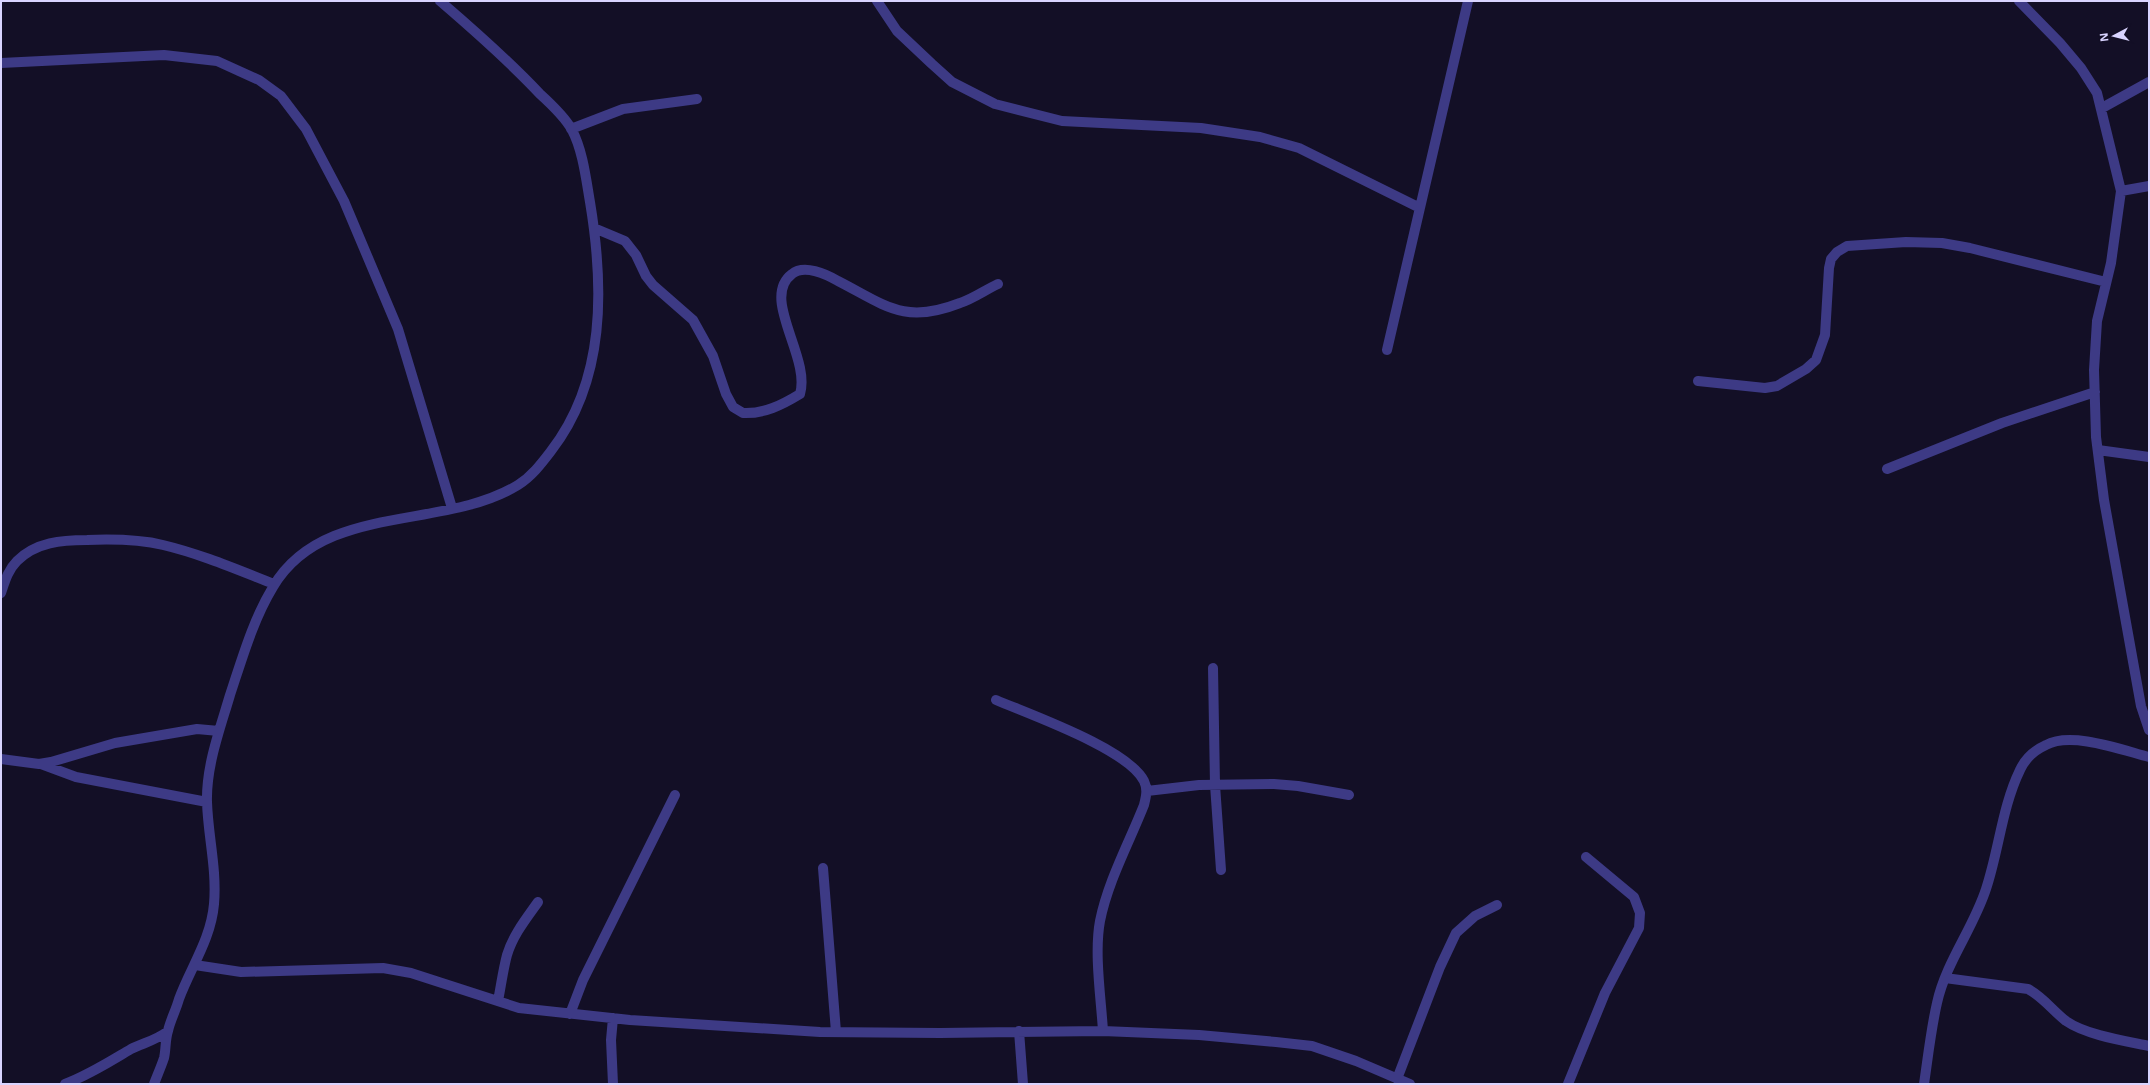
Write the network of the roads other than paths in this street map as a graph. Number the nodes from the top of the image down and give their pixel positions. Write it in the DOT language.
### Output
graph roads {
  1 [pos="440,1"];
  2 [pos="877,1"];
  3 [pos="1468,1"];
  4 [pos="2019,1"];
  5 [pos="1,63"];
  6 [pos="2149,82"];
  7 [pos="697,99"];
  8 [pos="2102,108"];
  9 [pos="571,129"];
  10 [pos="2149,186"];
  11 [pos="2121,191"];
  12 [pos="1420,208"];
  13 [pos="594,228"];
  14 [pos="2106,282"];
  15 [pos="998,284"];
  16 [pos="1387,350"];
  17 [pos="1698,382"];
  18 [pos="2095,392"];
  19 [pos="2098,450"];
  20 [pos="2149,457"];
  21 [pos="1887,469"];
  22 [pos="452,508"];
  23 [pos="274,584"];
  24 [pos="1,593"];
  25 [pos="1213,668"];
  26 [pos="996,700"];
  27 [pos="2149,730"];
  28 [pos="219,731"];
  29 [pos="2149,757"];
  30 [pos="1,759"];
  31 [pos="39,764"];
  32 [pos="1215,785"];
  33 [pos="1147,790"];
  34 [pos="675,795"];
  35 [pos="1349,795"];
  36 [pos="207,802"];
  37 [pos="1586,857"];
  38 [pos="823,868"];
  39 [pos="1221,870"];
  40 [pos="538,902"];
  41 [pos="1497,905"];
  42 [pos="195,966"];
  43 [pos="1945,978"];
  44 [pos="498,1001"];
  45 [pos="570,1014"];
  46 [pos="613,1018"];
  47 [pos="168,1031"];
  48 [pos="1103,1031"];
  49 [pos="836,1032"];
  50 [pos="1019,1032"];
  51 [pos="2149,1046"];
  52 [pos="1397,1079"];
  53 [pos="65,1084"];
  54 [pos="154,1084"];
  55 [pos="613,1084"];
  56 [pos="1023,1084"];
  57 [pos="1410,1084"];
  58 [pos="1568,1084"];
  59 [pos="1924,1084"];
  1 -- 9 [label="street"];
  2 -- 12 [label="street"];
  3 -- 12 [label="street"];
  4 -- 8 [label="street"];
  5 -- 22 [label="street"];
  6 -- 8 [label="street"];
  7 -- 9 [label="street"];
  8 -- 11 [label="street"];
  9 -- 13 [label="street"];
  10 -- 11 [label="street"];
  11 -- 14 [label="street"];
  12 -- 16 [label="street"];
  13 -- 15 [label="street"];
  13 -- 22 [label="street"];
  14 -- 17 [label="street"];
  14 -- 18 [label="street"];
  18 -- 19 [label="street"];
  18 -- 21 [label="street"];
  19 -- 20 [label="street"];
  19 -- 27 [label="street"];
  22 -- 23 [label="street"];
  23 -- 24 [label="street"];
  23 -- 28 [label="street"];
  25 -- 32 [label="street"];
  26 -- 33 [label="street"];
  28 -- 31 [label="street"];
  28 -- 36 [label="street"];
  29 -- 43 [label="street"];
  30 -- 31 [label="street"];
  31 -- 36 [label="street"];
  32 -- 33 [label="street"];
  32 -- 35 [label="street"];
  32 -- 39 [label="street"];
  33 -- 48 [label="street"];
  34 -- 45 [label="street"];
  36 -- 42 [label="street"];
  37 -- 58 [label="street"];
  38 -- 49 [label="street"];
  40 -- 44 [label="street"];
  41 -- 52 [label="street"];
  42 -- 44 [label="street"];
  42 -- 47 [label="street"];
  43 -- 51 [label="street"];
  43 -- 59 [label="street"];
  44 -- 45 [label="street"];
  45 -- 46 [label="street"];
  46 -- 49 [label="street"];
  46 -- 55 [label="street"];
  47 -- 53 [label="street"];
  47 -- 54 [label="street"];
  48 -- 50 [label="street"];
  48 -- 52 [label="street"];
  49 -- 50 [label="street"];
  50 -- 56 [label="street"];
  52 -- 57 [label="street"];
}
